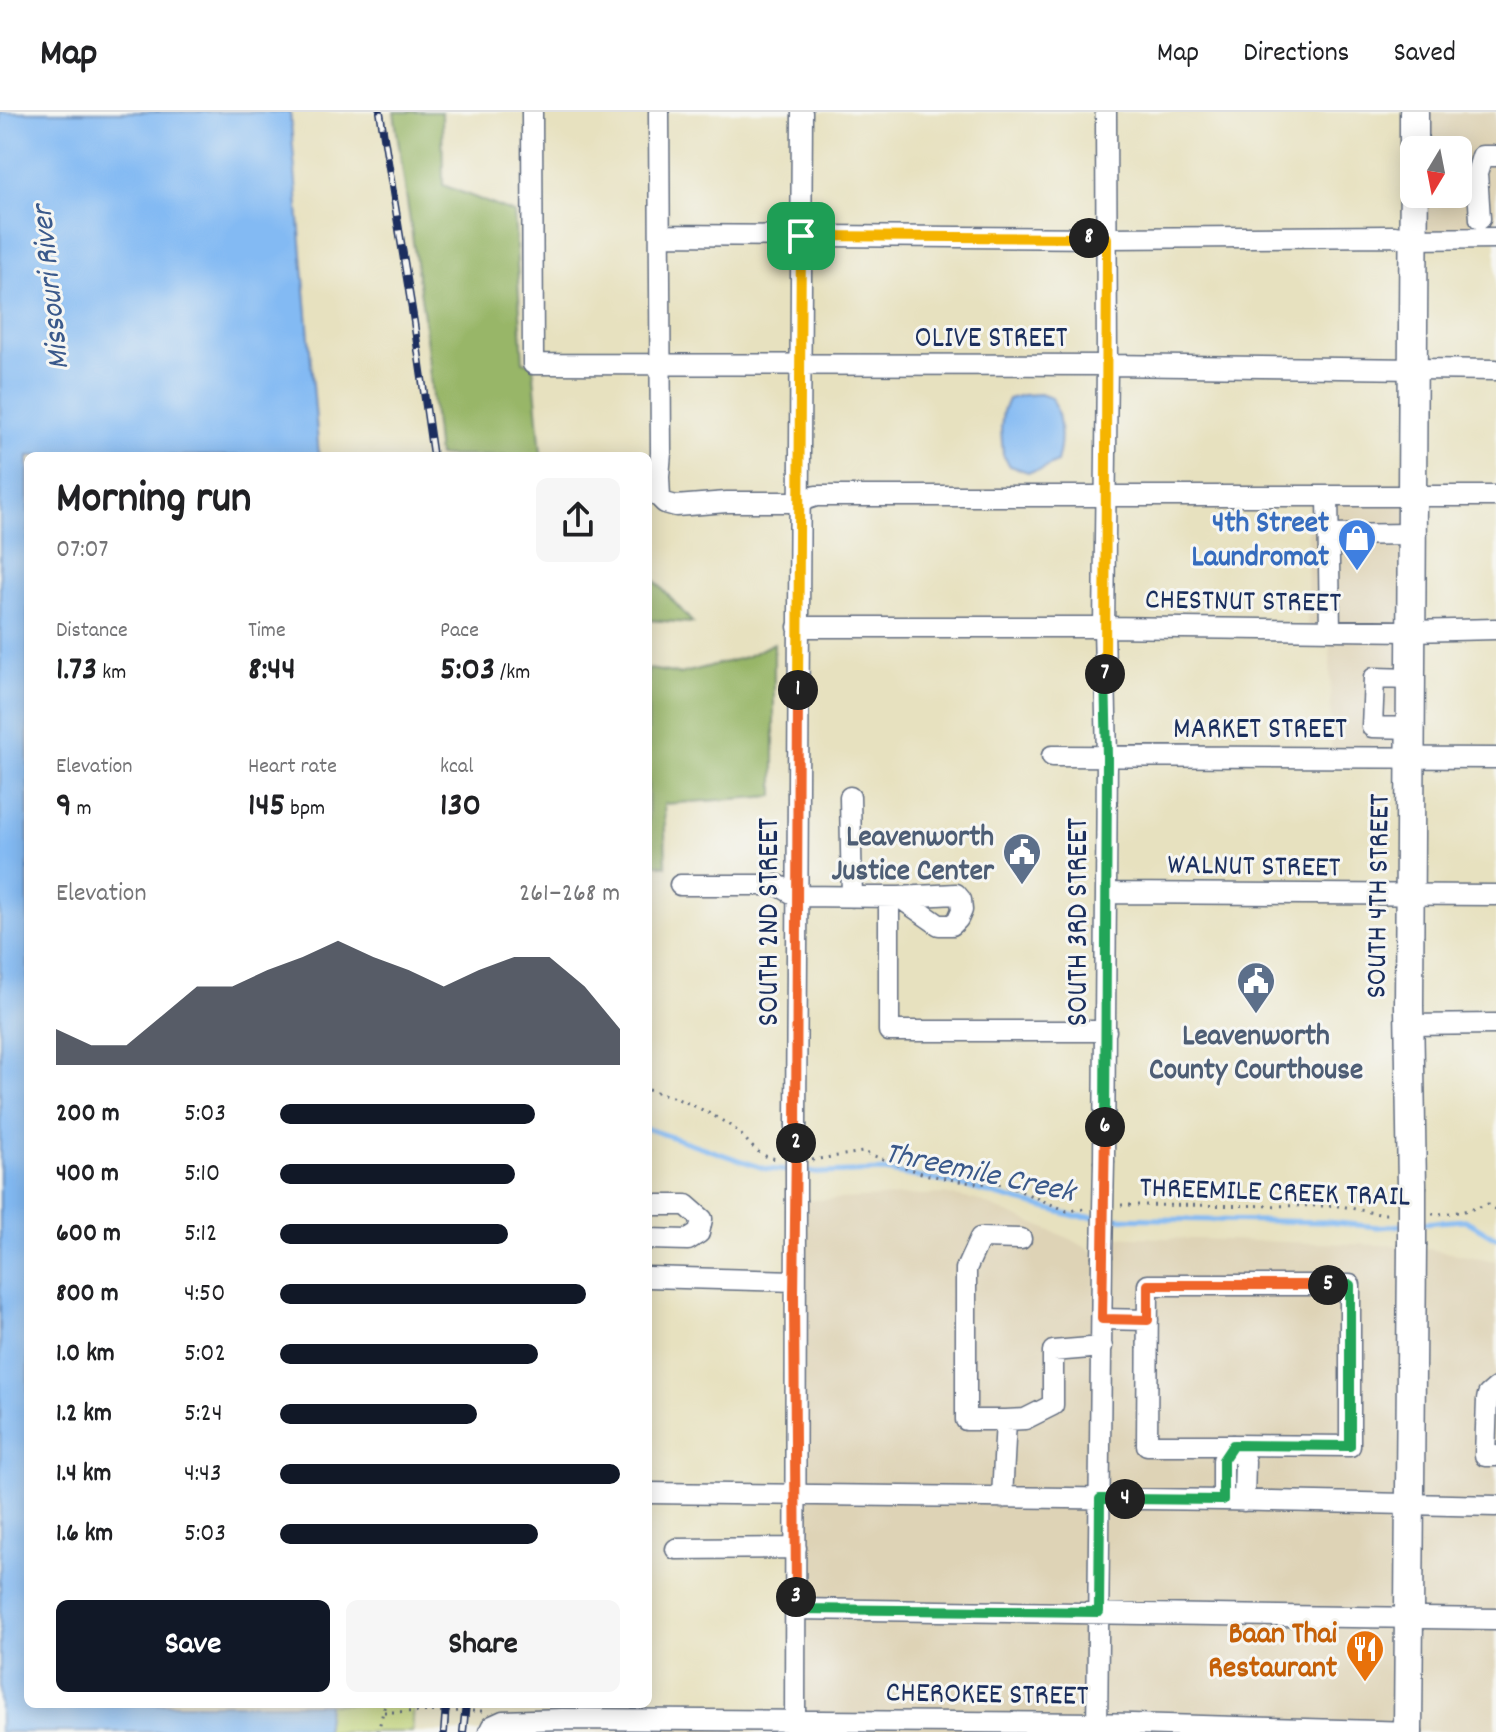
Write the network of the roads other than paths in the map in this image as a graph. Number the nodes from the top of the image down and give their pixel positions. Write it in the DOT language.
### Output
graph roads {
  1 [pos="532,112"];
  2 [pos="659,112"];
  3 [pos="802,112"];
  4 [pos="1106,112"];
  5 [pos="1414,112"];
  6 [pos="1414,136"];
  7 [pos="1496,156"];
  8 [pos="1413,208"];
  9 [pos="1480,219"];
  10 [pos="660,235"];
  11 [pos="801,236"];
  12 [pos="1107,238"];
  13 [pos="1496,238"];
  14 [pos="1413,239"];
  15 [pos="659,365"];
  16 [pos="1107,365"];
  17 [pos="799,366"];
  18 [pos="1413,370"];
  19 [pos="1496,370"];
  20 [pos="1106,495"];
  21 [pos="1328,496"];
  22 [pos="1412,496"];
  23 [pos="1496,496"];
  24 [pos="798,502"];
  25 [pos="1412,534"];
  26 [pos="1329,535"];
  27 [pos="798,627"];
  28 [pos="1104,627"];
  29 [pos="1496,629"];
  30 [pos="1330,630"];
  31 [pos="1411,631"];
  32 [pos="1411,679"];
  33 [pos="1412,728"];
  34 [pos="1052,756"];
  35 [pos="1107,757"];
  36 [pos="1412,757"];
  37 [pos="1496,758"];
  38 [pos="850,797"];
  39 [pos="680,885"];
  40 [pos="1107,893"];
  41 [pos="1496,895"];
  42 [pos="797,896"];
  43 [pos="1409,896"];
  44 [pos="852,897"];
  45 [pos="1496,1024"];
  46 [pos="1409,1025"];
  47 [pos="1106,1031"];
  48 [pos="652,1205"];
  49 [pos="652,1239"];
  50 [pos="1021,1239"];
  51 [pos="652,1277"];
  52 [pos="795,1281"];
  53 [pos="1102,1319"];
  54 [pos="1148,1320"];
  55 [pos="1102,1347"];
  56 [pos="1496,1388"];
  57 [pos="1006,1420"];
  58 [pos="1233,1445"];
  59 [pos="1496,1456"];
  60 [pos="652,1493"];
  61 [pos="796,1495"];
  62 [pos="1002,1498"];
  63 [pos="1100,1499"];
  64 [pos="1223,1500"];
  65 [pos="1244,1501"];
  66 [pos="1411,1504"];
  67 [pos="1496,1506"];
  68 [pos="796,1548"];
  69 [pos="676,1549"];
  70 [pos="796,1609"];
  71 [pos="1099,1612"];
  72 [pos="1410,1617"];
  73 [pos="1496,1619"];
  74 [pos="562,1718"];
  75 [pos="796,1726"];
  76 [pos="1028,1727"];
  77 [pos="1097,1728"];
  78 [pos="489,1732"];
  79 [pos="1410,1732"];
  1 -- 15 [label="street, OLIVE STREET"];
  2 -- 10 [label="street"];
  3 -- 11 [label="street, SOUTH 2ND STREET"];
  4 -- 12 [label="street, SOUTH 3RD STREET"];
  5 -- 6 [label="highway"];
  7 -- 9 [label="street"];
  8 -- 14 [label="highway, SOUTH 4TH STREET"];
  10 -- 11 [label="street"];
  10 -- 15 [label="street"];
  11 -- 12 [label="street"];
  11 -- 17 [label="street, SOUTH 2ND STREET"];
  12 -- 14 [label="street"];
  12 -- 16 [label="street, SOUTH 3RD STREET"];
  13 -- 14 [label="street"];
  14 -- 18 [label="highway, SOUTH 4TH STREET"];
  15 -- 17 [label="street, OLIVE STREET"];
  15 -- 24 [label="street"];
  16 -- 17 [label="street, OLIVE STREET"];
  16 -- 18 [label="street, OLIVE STREET"];
  16 -- 20 [label="street, SOUTH 3RD STREET"];
  17 -- 24 [label="street, SOUTH 2ND STREET"];
  18 -- 19 [label="street, OLIVE STREET"];
  18 -- 22 [label="highway, SOUTH 4TH STREET"];
  20 -- 21 [label="street"];
  20 -- 24 [label="street"];
  20 -- 28 [label="street, SOUTH 3RD STREET"];
  21 -- 22 [label="street"];
  21 -- 26 [label="street"];
  22 -- 23 [label="street"];
  22 -- 25 [label="highway, SOUTH 4TH STREET"];
  24 -- 27 [label="street, SOUTH 2ND STREET"];
  25 -- 26 [label="street"];
  25 -- 31 [label="highway, SOUTH 4TH STREET"];
  26 -- 30 [label="street"];
  27 -- 28 [label="street, CHESTNUT STREET"];
  27 -- 42 [label="street, SOUTH 2ND STREET"];
  28 -- 30 [label="street, CHESTNUT STREET"];
  28 -- 35 [label="street, SOUTH 3RD STREET"];
  29 -- 31 [label="street, CHESTNUT STREET"];
  30 -- 31 [label="street, CHESTNUT STREET"];
  31 -- 32 [label="highway, SOUTH 4TH STREET"];
  32 -- 33 [label="highway, SOUTH 4TH STREET"];
  32 -- 33 [label="street"];
  33 -- 36 [label="highway, SOUTH 4TH STREET"];
  34 -- 35 [label="street, MARKET STREET"];
  35 -- 36 [label="street, MARKET STREET"];
  35 -- 40 [label="street, SOUTH 3RD STREET"];
  36 -- 37 [label="street, MARKET STREET"];
  36 -- 43 [label="highway, SOUTH 4TH STREET"];
  38 -- 44 [label="street"];
  39 -- 42 [label="street"];
  40 -- 43 [label="street, WALNUT STREET"];
  40 -- 47 [label="street, SOUTH 3RD STREET"];
  41 -- 43 [label="street, WALNUT STREET"];
  42 -- 44 [label="street"];
  42 -- 52 [label="street, SOUTH 2ND STREET, bridge"];
  43 -- 46 [label="highway, SOUTH 4TH STREET"];
  44 -- 47 [label="street"];
  45 -- 46 [label="street"];
  46 -- 66 [label="highway, SOUTH 4TH STREET, bridge"];
  47 -- 53 [label="street, SOUTH 3RD STREET, bridge"];
  48 -- 49 [label="street"];
  50 -- 57 [label="street"];
  51 -- 52 [label="street"];
  52 -- 61 [label="street, SOUTH 2ND STREET"];
  53 -- 54 [label="street"];
  53 -- 55 [label="street, SOUTH 3RD STREET"];
  54 -- 58 [label="street"];
  54 -- 58 [label="street"];
  55 -- 57 [label="street"];
  55 -- 63 [label="street, SOUTH 3RD STREET"];
  56 -- 59 [label="street"];
  57 -- 62 [label="street"];
  58 -- 64 [label="street"];
  58 -- 65 [label="street"];
  60 -- 61 [label="street"];
  61 -- 62 [label="street"];
  61 -- 68 [label="street, SOUTH 2ND STREET"];
  62 -- 63 [label="street"];
  63 -- 64 [label="street"];
  63 -- 71 [label="street, SOUTH 3RD STREET"];
  64 -- 65 [label="street"];
  65 -- 66 [label="street"];
  66 -- 67 [label="street"];
  66 -- 72 [label="highway, SOUTH 4TH STREET"];
  68 -- 69 [label="street"];
  68 -- 70 [label="street, SOUTH 2ND STREET"];
  70 -- 71 [label="street"];
  70 -- 75 [label="street, SOUTH 2ND STREET"];
  71 -- 72 [label="street"];
  71 -- 77 [label="street, SOUTH 3RD STREET"];
  72 -- 73 [label="street"];
  72 -- 79 [label="highway, SOUTH 4TH STREET"];
  74 -- 75 [label="street, CHEROKEE STREET"];
  74 -- 78 [label="street, CHEROKEE STREET"];
  75 -- 76 [label="street, CHEROKEE STREET"];
  76 -- 77 [label="street, CHEROKEE STREET"];
  77 -- 79 [label="street, CHEROKEE STREET"];
}
